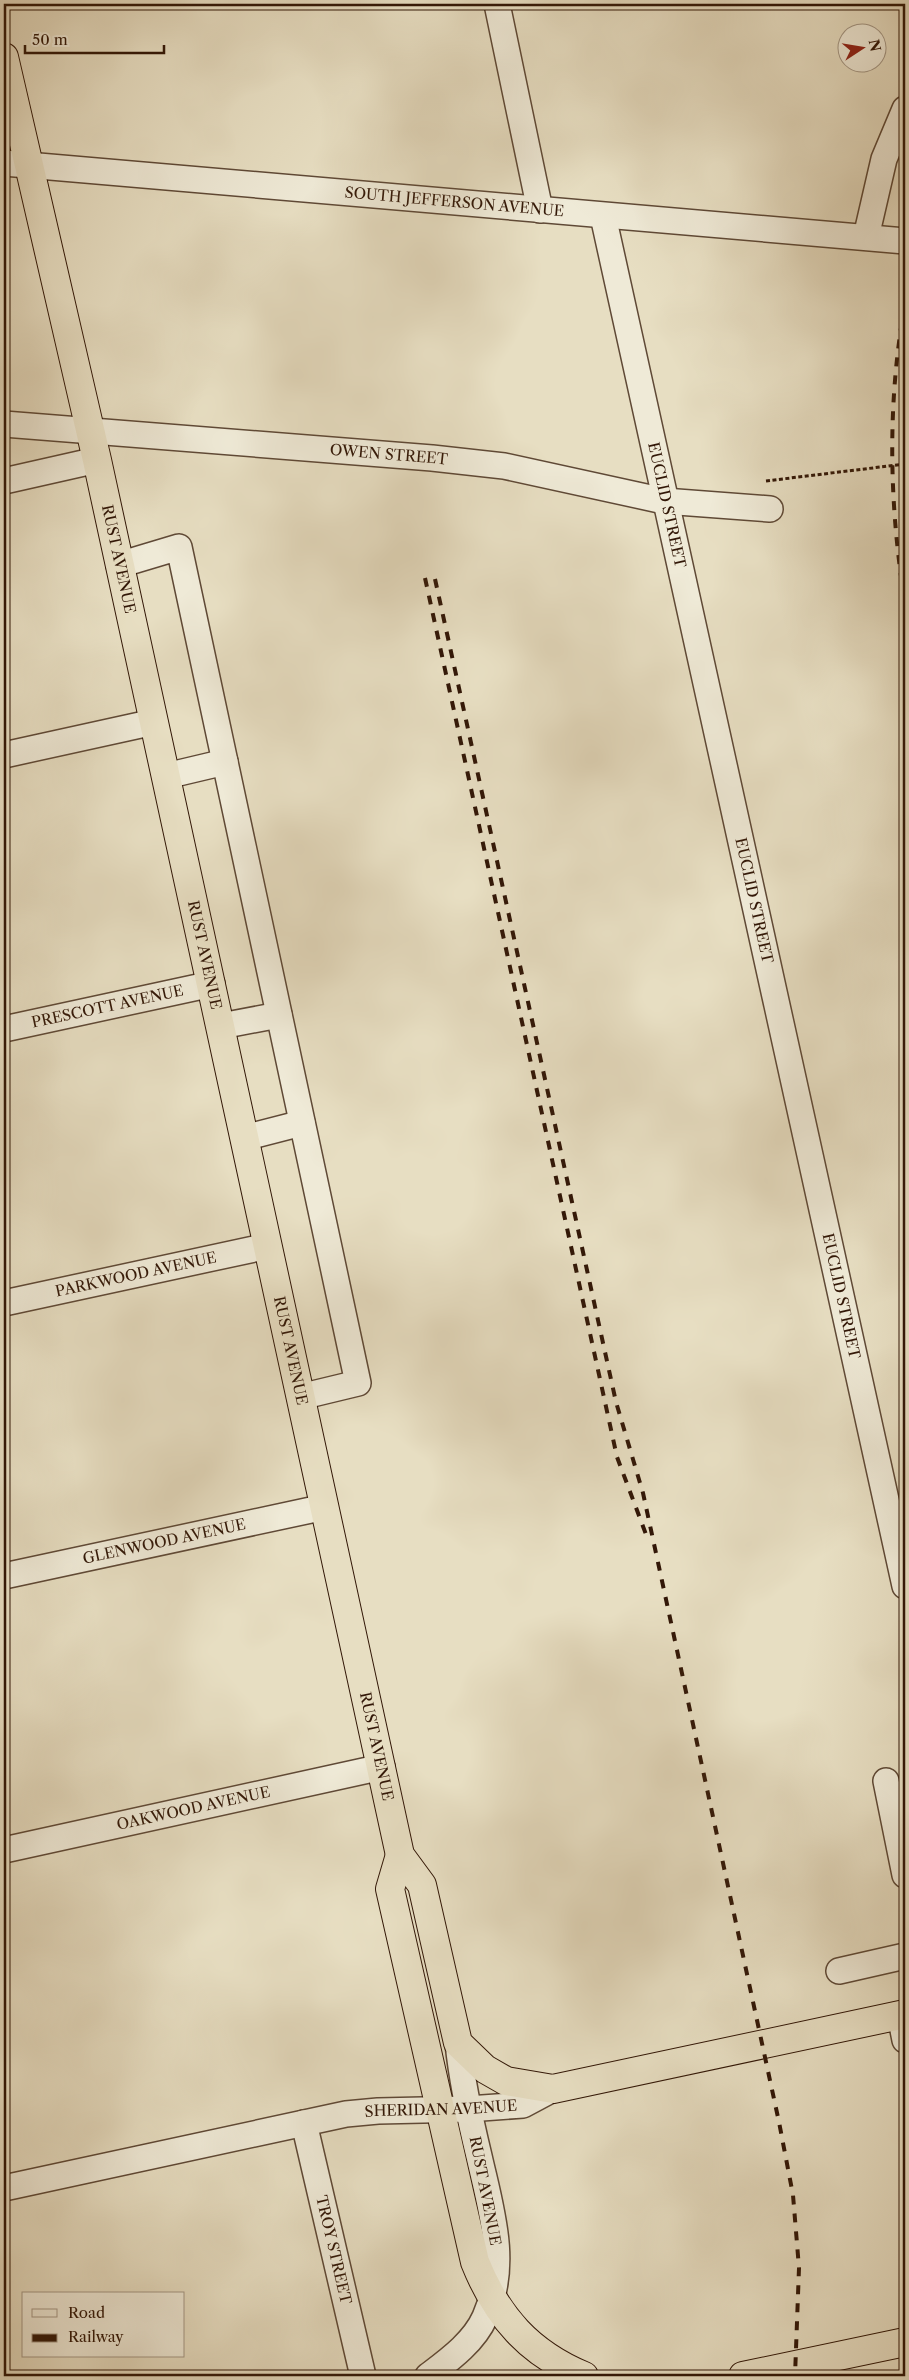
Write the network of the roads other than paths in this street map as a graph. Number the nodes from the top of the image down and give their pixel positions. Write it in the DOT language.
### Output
graph roads {
  1 [pos="497,4"];
  2 [pos="4,57"];
  3 [pos="905,109"];
  4 [pos="16,164"];
  5 [pos="540,210"];
  6 [pos="603,216"];
  7 [pos="866,237"];
  8 [pos="905,241"];
  9 [pos="4,424"];
  10 [pos="90,431"];
  11 [pos="97,460"];
  12 [pos="4,480"];
  13 [pos="664,501"];
  14 [pos="770,509"];
  15 [pos="119,565"];
  16 [pos="154,722"];
  17 [pos="4,754"];
  18 [pos="225,762"];
  19 [pos="166,776"];
  20 [pos="212,984"];
  21 [pos="279,1015"];
  22 [pos="220,1026"];
  23 [pos="4,1029"];
  24 [pos="302,1124"];
  25 [pos="244,1138"];
  26 [pos="268,1246"];
  27 [pos="4,1303"];
  28 [pos="300,1398"];
  29 [pos="325,1507"];
  30 [pos="4,1576"];
  31 [pos="905,1586"];
  32 [pos="382,1767"];
  33 [pos="886,1781"];
  34 [pos="4,1850"];
  35 [pos="400,1855"];
  36 [pos="905,1875"];
  37 [pos="905,1956"];
  38 [pos="839,1971"];
  39 [pos="904,2023"];
  40 [pos="458,2043"];
  41 [pos="553,2089"];
  42 [pos="439,2109"];
  43 [pos="468,2109"];
  44 [pos="304,2123"];
  45 [pos="4,2188"];
  46 [pos="492,2300"];
  47 [pos="905,2342"];
  48 [pos="363,2376"];
  49 [pos="428,2376"];
  50 [pos="584,2376"];
  51 [pos="744,2376"];
  1 -- 5 [label="street"];
  2 -- 4 [label="highway, RUST AVENUE"];
  3 -- 7 [label="street"];
  4 -- 5 [label="street, SOUTH JEFFERSON AVENUE"];
  4 -- 10 [label="highway, RUST AVENUE"];
  5 -- 6 [label="street, SOUTH JEFFERSON AVENUE"];
  6 -- 7 [label="street, SOUTH JEFFERSON AVENUE"];
  6 -- 13 [label="street, EUCLID STREET"];
  7 -- 8 [label="street, SOUTH JEFFERSON AVENUE"];
  9 -- 10 [label="street, OWEN STREET"];
  10 -- 11 [label="highway, RUST AVENUE"];
  10 -- 13 [label="street, OWEN STREET"];
  11 -- 12 [label="street"];
  11 -- 15 [label="highway, RUST AVENUE"];
  13 -- 14 [label="street, OWEN STREET"];
  13 -- 31 [label="street, EUCLID STREET"];
  15 -- 16 [label="highway, RUST AVENUE"];
  15 -- 18 [label="street"];
  16 -- 17 [label="street"];
  16 -- 19 [label="highway, RUST AVENUE"];
  18 -- 19 [label="street"];
  18 -- 21 [label="street"];
  19 -- 20 [label="highway, RUST AVENUE"];
  20 -- 22 [label="highway, RUST AVENUE"];
  20 -- 23 [label="street, PRESCOTT AVENUE"];
  21 -- 22 [label="street"];
  21 -- 24 [label="street"];
  22 -- 25 [label="highway, RUST AVENUE"];
  24 -- 25 [label="street"];
  24 -- 28 [label="street"];
  25 -- 26 [label="highway, RUST AVENUE"];
  26 -- 27 [label="street, PARKWOOD AVENUE"];
  26 -- 28 [label="highway, RUST AVENUE"];
  28 -- 29 [label="highway, RUST AVENUE"];
  29 -- 30 [label="street, GLENWOOD AVENUE"];
  29 -- 32 [label="highway, RUST AVENUE"];
  32 -- 34 [label="street, OAKWOOD AVENUE"];
  32 -- 35 [label="highway, RUST AVENUE"];
  33 -- 36 [label="street"];
  35 -- 40 [label="highway, RUST AVENUE"];
  35 -- 42 [label="highway, RUST AVENUE"];
  37 -- 38 [label="street"];
  39 -- 41 [label="highway, SHERIDAN AVENUE"];
  40 -- 41 [label="highway"];
  40 -- 43 [label="street, RUST AVENUE"];
  41 -- 43 [label="street, SHERIDAN AVENUE"];
  42 -- 43 [label="street, SHERIDAN AVENUE"];
  42 -- 44 [label="street, SHERIDAN AVENUE"];
  42 -- 46 [label="highway, RUST AVENUE"];
  43 -- 46 [label="street, RUST AVENUE"];
  44 -- 45 [label="street, SHERIDAN AVENUE"];
  44 -- 48 [label="street, TROY STREET"];
  46 -- 49 [label="street, RUST AVENUE"];
  46 -- 50 [label="highway, RUST AVENUE"];
  47 -- 51 [label="highway"];
}
